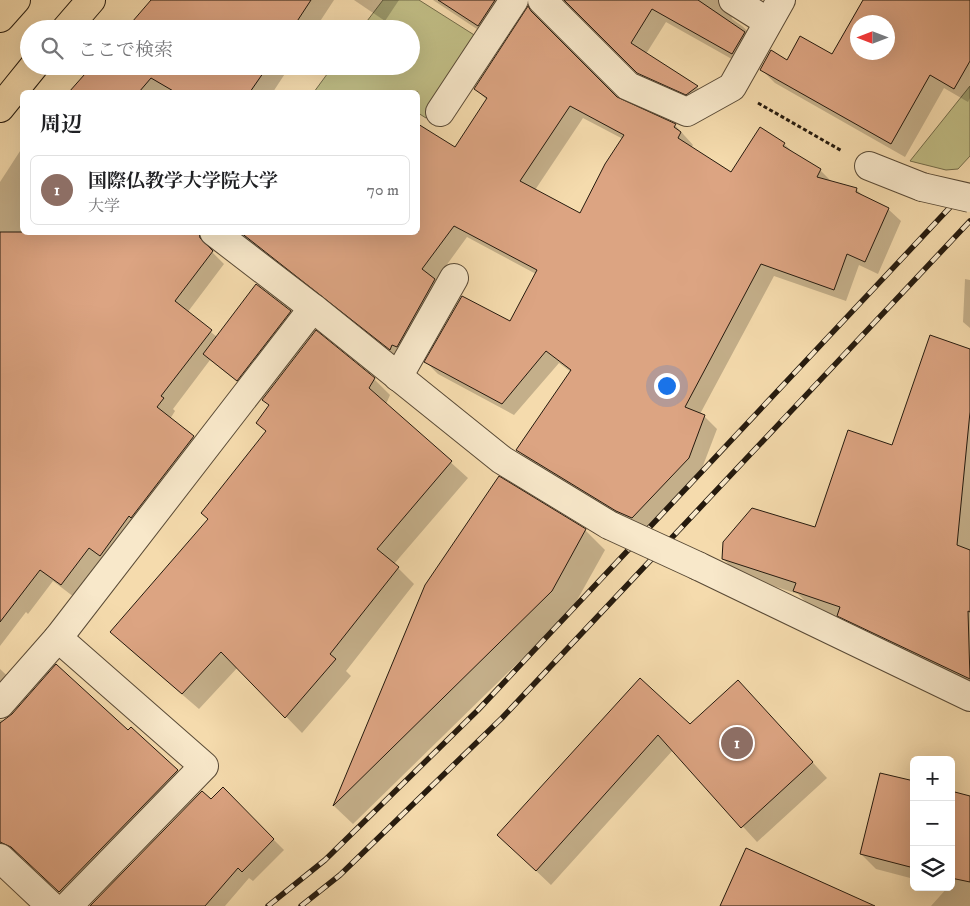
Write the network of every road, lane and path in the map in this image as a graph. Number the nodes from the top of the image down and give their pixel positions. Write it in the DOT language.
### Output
graph roads {
  1 [pos="16,0"];
  2 [pos="91,0"];
  3 [pos="514,0"];
  4 [pos="542,0"];
  5 [pos="733,0"];
  6 [pos="774,11"];
  7 [pos="0,18"];
  8 [pos="74,20"];
  9 [pos="28,75"];
  10 [pos="732,88"];
  11 [pos="12,99"];
  12 [pos="440,112"];
  13 [pos="869,166"];
  14 [pos="970,198"];
  15 [pos="218,235"];
  16 [pos="454,278"];
  17 [pos="313,308"];
  18 [pos="398,377"];
  19 [pos="58,638"];
  20 [pos="970,697"];
  21 [pos="0,704"];
  22 [pos="0,858"];
  23 [pos="51,906"];
  24 [pos="68,906"];
  1 -- 7 [label="highway"];
  2 -- 8 [label="highway"];
  3 -- 12 [label="street"];
  4 -- 10 [label="street"];
  5 -- 6 [label="street"];
  6 -- 10 [label="street"];
  9 -- 11 [label="highway"];
  10 -- 13 [label="path"];
  13 -- 14 [label="street, bridge"];
  15 -- 17 [label="street"];
  16 -- 18 [label="street"];
  17 -- 18 [label="street"];
  17 -- 19 [label="street"];
  18 -- 20 [label="street, bridge"];
  19 -- 21 [label="street"];
  19 -- 24 [label="street"];
  22 -- 23 [label="street"];
}
